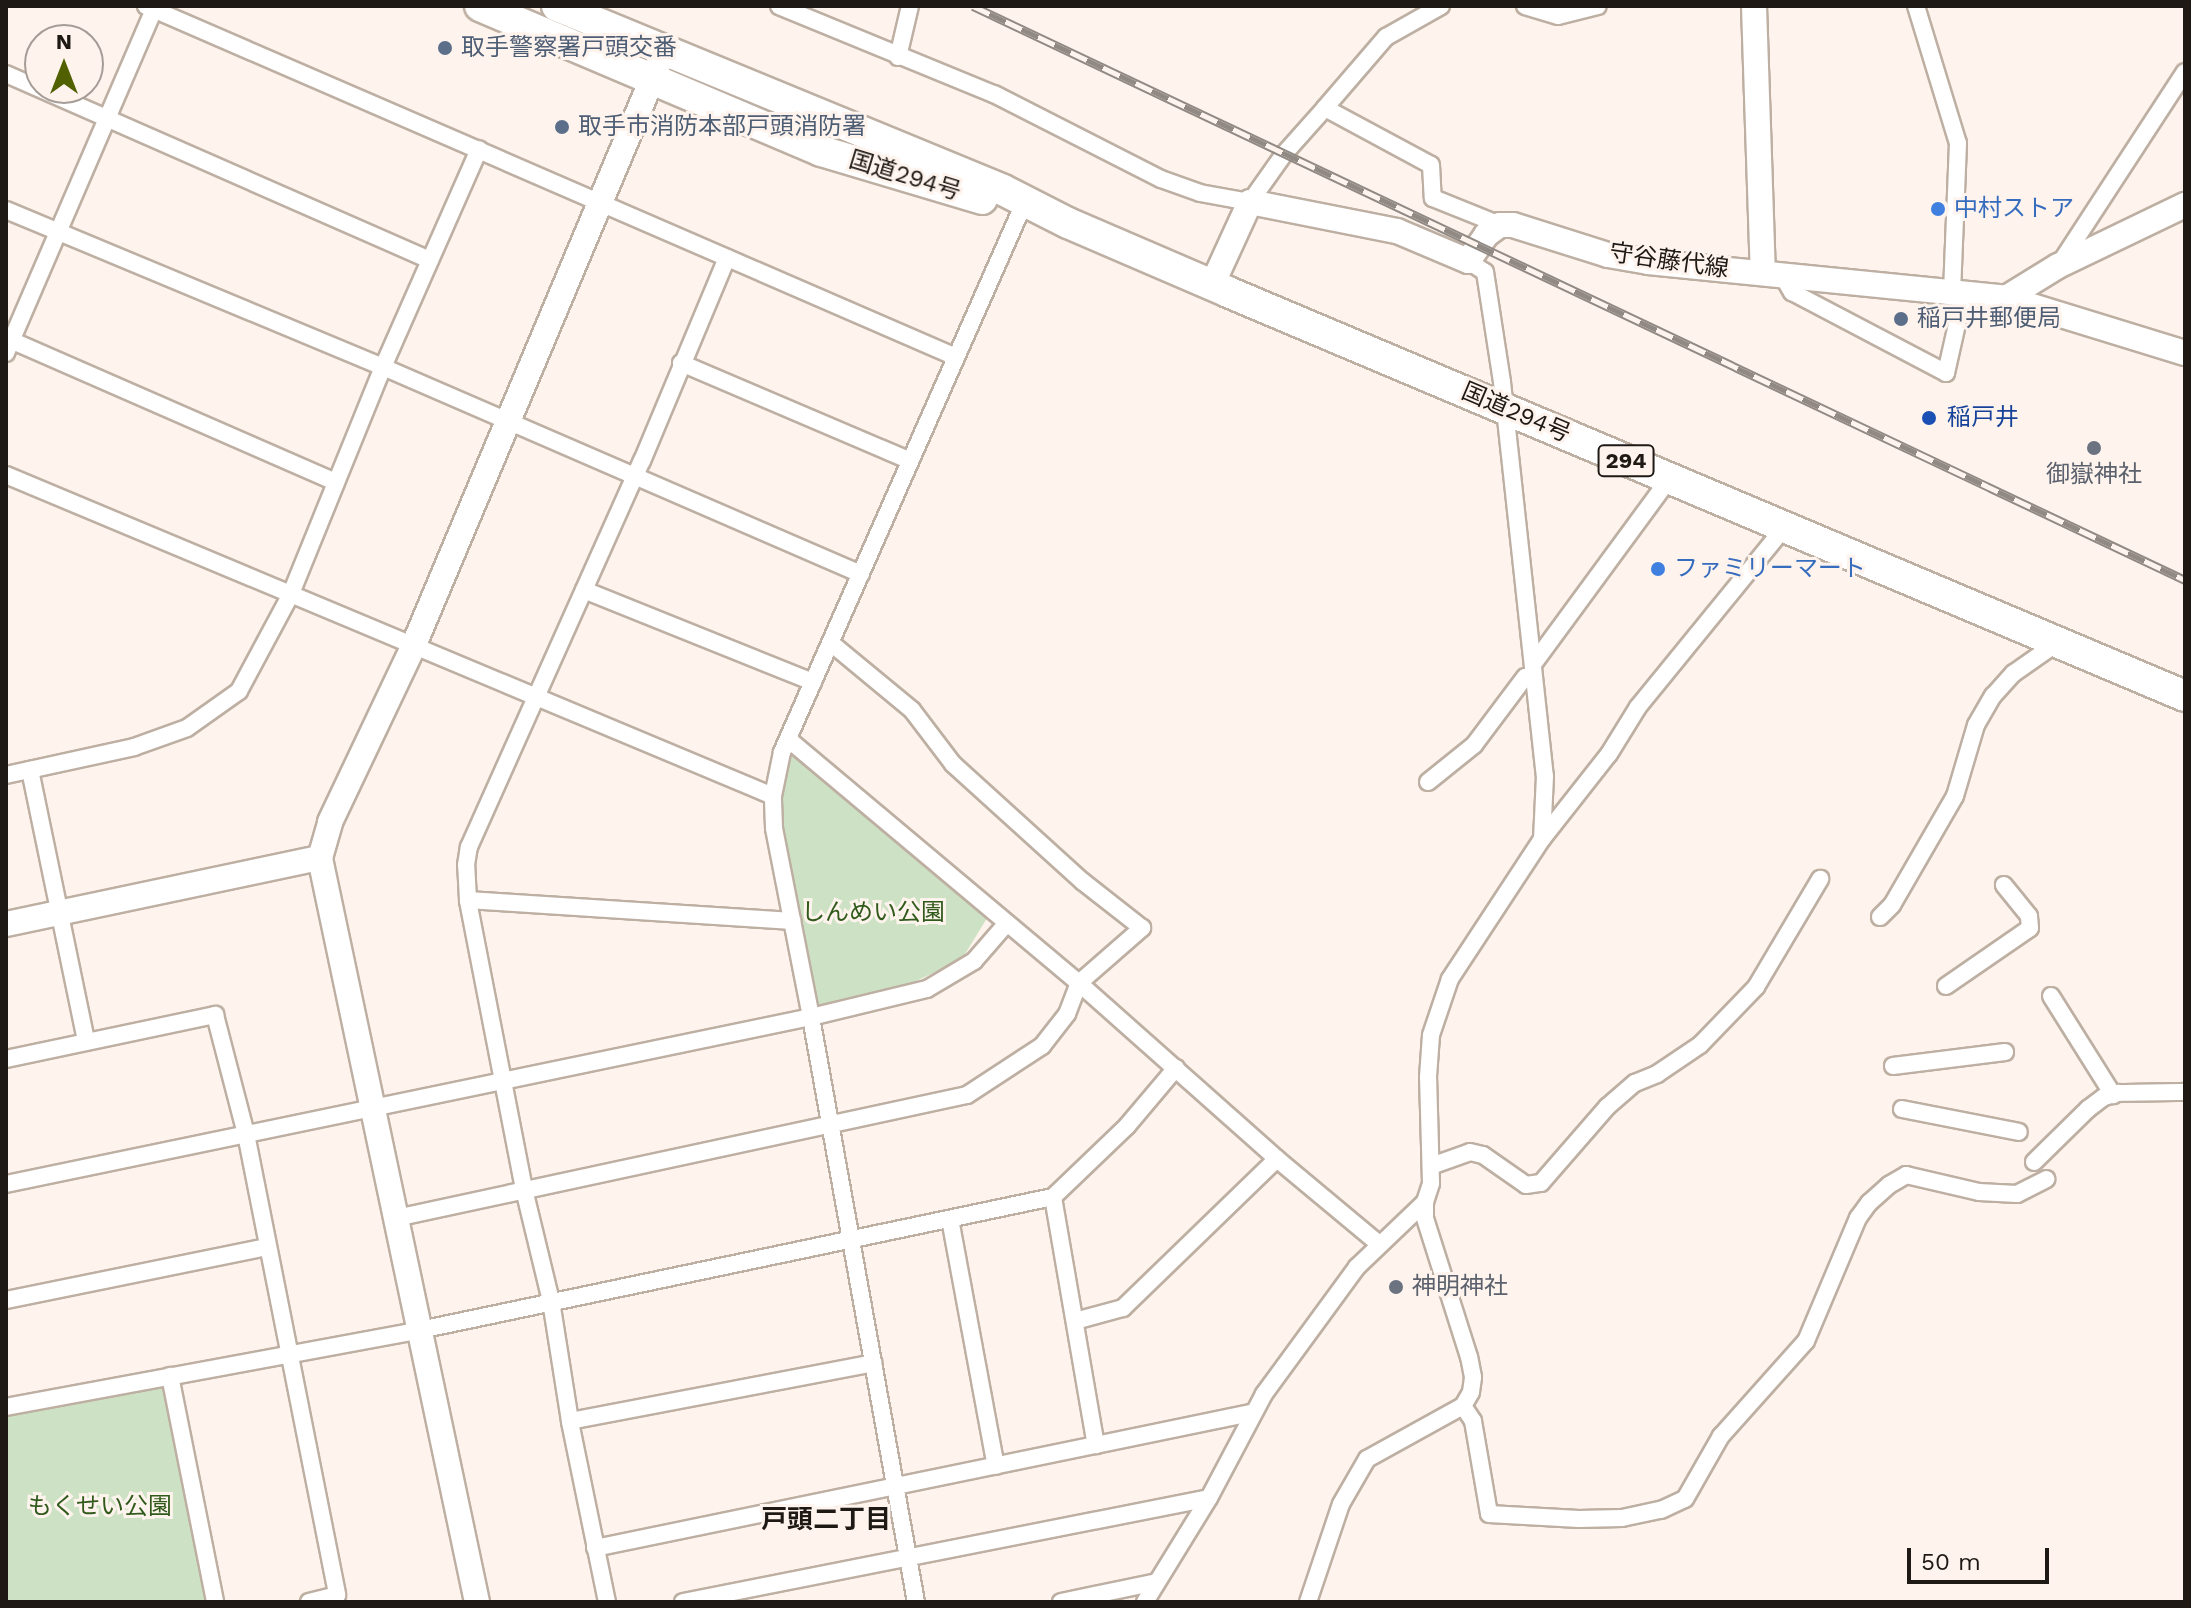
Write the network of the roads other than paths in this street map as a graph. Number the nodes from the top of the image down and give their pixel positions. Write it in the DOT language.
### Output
graph roads {
  1 [pos="480,6"];
  2 [pos="557,6"];
  3 [pos="779,6"];
  4 [pos="910,6"];
  5 [pos="1441,6"];
  6 [pos="1525,6"];
  7 [pos="1598,6"];
  8 [pos="1754,6"];
  9 [pos="1916,6"];
  10 [pos="149,7"];
  11 [pos="664,52"];
  12 [pos="898,57"];
  13 [pos="2185,72"];
  14 [pos="6,74"];
  15 [pos="651,80"];
  16 [pos="1325,108"];
  17 [pos="106,116"];
  18 [pos="479,149"];
  19 [pos="601,202"];
  20 [pos="1250,202"];
  21 [pos="1022,205"];
  22 [pos="2185,205"];
  23 [pos="6,210"];
  24 [pos="1500,225"];
  25 [pos="56,233"];
  26 [pos="727,258"];
  27 [pos="430,260"];
  28 [pos="1468,261"];
  29 [pos="2058,266"];
  30 [pos="1773,274"];
  31 [pos="1212,285"];
  32 [pos="1958,293"];
  33 [pos="2006,298"];
  34 [pos="8,344"];
  35 [pos="2185,353"];
  36 [pos="956,357"];
  37 [pos="681,363"];
  38 [pos="383,367"];
  39 [pos="1504,408"];
  40 [pos="508,421"];
  41 [pos="908,460"];
  42 [pos="6,475"];
  43 [pos="635,475"];
  44 [pos="1669,479"];
  45 [pos="336,482"];
  46 [pos="1784,528"];
  47 [pos="861,574"];
  48 [pos="584,590"];
  49 [pos="290,596"];
  50 [pos="831,643"];
  51 [pos="2057,643"];
  52 [pos="413,647"];
  53 [pos="1529,670"];
  54 [pos="813,682"];
  55 [pos="2183,688"];
  56 [pos="536,697"];
  57 [pos="788,739"];
  58 [pos="30,770"];
  59 [pos="6,775"];
  60 [pos="1428,782"];
  61 [pos="773,796"];
  62 [pos="1542,839"];
  63 [pos="320,858"];
  64 [pos="1820,879"];
  65 [pos="2004,885"];
  66 [pos="468,900"];
  67 [pos="59,913"];
  68 [pos="1880,917"];
  69 [pos="792,921"];
  70 [pos="1007,923"];
  71 [pos="6,924"];
  72 [pos="1079,983"];
  73 [pos="1946,986"];
  74 [pos="2051,996"];
  75 [pos="811,1017"];
  76 [pos="86,1041"];
  77 [pos="2005,1052"];
  78 [pos="6,1059"];
  79 [pos="1893,1066"];
  80 [pos="1176,1068"];
  81 [pos="503,1080"];
  82 [pos="2185,1092"];
  83 [pos="2113,1095"];
  84 [pos="373,1108"];
  85 [pos="1902,1109"];
  86 [pos="830,1125"];
  87 [pos="2019,1132"];
  88 [pos="246,1134"];
  89 [pos="1277,1159"];
  90 [pos="2034,1162"];
  91 [pos="1431,1166"];
  92 [pos="2046,1179"];
  93 [pos="6,1184"];
  94 [pos="524,1189"];
  95 [pos="1053,1197"];
  96 [pos="1425,1202"];
  97 [pos="396,1218"];
  98 [pos="950,1219"];
  99 [pos="850,1240"];
  100 [pos="1379,1244"];
  101 [pos="266,1247"];
  102 [pos="6,1300"];
  103 [pos="551,1301"];
  104 [pos="1075,1321"];
  105 [pos="420,1330"];
  106 [pos="288,1355"];
  107 [pos="873,1363"];
  108 [pos="170,1376"];
  109 [pos="1463,1406"];
  110 [pos="6,1407"];
  111 [pos="1251,1413"];
  112 [pos="570,1421"];
  113 [pos="1096,1445"];
  114 [pos="996,1466"];
  115 [pos="895,1484"];
  116 [pos="1209,1498"];
  117 [pos="595,1548"];
  118 [pos="908,1559"];
  119 [pos="1157,1582"];
  120 [pos="338,1599"];
  121 [pos="215,1602"];
  122 [pos="309,1602"];
  123 [pos="477,1602"];
  124 [pos="607,1602"];
  125 [pos="683,1602"];
  126 [pos="916,1602"];
  127 [pos="1061,1602"];
  128 [pos="1145,1602"];
  129 [pos="1308,1602"];
  1 -- 15 [label="highway, 国道294号 / 294"];
  2 -- 11 [label="highway, 国道294号 / 294"];
  3 -- 12 [label="street"];
  4 -- 12 [label="street"];
  5 -- 16 [label="street"];
  6 -- 7 [label="street"];
  8 -- 30 [label="street"];
  9 -- 32 [label="street"];
  10 -- 17 [label="street"];
  10 -- 18 [label="street"];
  11 -- 15 [label="street"];
  11 -- 21 [label="highway, 国道294号 / 294"];
  12 -- 20 [label="street"];
  13 -- 29 [label="street"];
  14 -- 17 [label="street"];
  15 -- 19 [label="street"];
  15 -- 21 [label="highway, 国道294号 / 294"];
  16 -- 20 [label="street"];
  16 -- 24 [label="street"];
  17 -- 25 [label="street"];
  17 -- 27 [label="street"];
  18 -- 19 [label="street"];
  18 -- 27 [label="street"];
  19 -- 26 [label="street"];
  19 -- 40 [label="street"];
  20 -- 28 [label="street"];
  20 -- 31 [label="street"];
  21 -- 31 [label="highway, 国道294号 / 294"];
  21 -- 36 [label="street"];
  22 -- 29 [label="street"];
  23 -- 25 [label="street"];
  24 -- 28 [label="street"];
  24 -- 30 [label="street, 守谷藤代線"];
  25 -- 34 [label="street"];
  25 -- 38 [label="street"];
  26 -- 36 [label="street"];
  26 -- 37 [label="street"];
  27 -- 38 [label="street"];
  28 -- 39 [label="street"];
  29 -- 33 [label="street"];
  30 -- 32 [label="street, 守谷藤代線"];
  30 -- 32 [label="street"];
  31 -- 39 [label="highway, 国道294号 / 294"];
  32 -- 33 [label="street, 守谷藤代線"];
  33 -- 35 [label="street, 守谷藤代線"];
  34 -- 45 [label="street"];
  36 -- 41 [label="street"];
  37 -- 41 [label="street"];
  37 -- 43 [label="street"];
  38 -- 40 [label="street"];
  38 -- 45 [label="street"];
  39 -- 44 [label="highway, 国道294号 / 294"];
  39 -- 53 [label="street"];
  40 -- 43 [label="street"];
  40 -- 52 [label="street"];
  41 -- 47 [label="street"];
  42 -- 49 [label="street"];
  43 -- 47 [label="street"];
  43 -- 48 [label="street"];
  44 -- 46 [label="highway, 国道294号 / 294"];
  44 -- 53 [label="street"];
  45 -- 49 [label="street"];
  46 -- 51 [label="highway, 国道294号 / 294"];
  46 -- 62 [label="street"];
  47 -- 50 [label="street"];
  48 -- 54 [label="street"];
  48 -- 56 [label="street"];
  49 -- 52 [label="street"];
  49 -- 58 [label="street"];
  50 -- 54 [label="street"];
  50 -- 72 [label="street"];
  51 -- 55 [label="highway, 国道294号 / 294"];
  51 -- 68 [label="street"];
  52 -- 56 [label="street"];
  52 -- 63 [label="street"];
  53 -- 60 [label="street"];
  53 -- 62 [label="street"];
  54 -- 57 [label="street"];
  56 -- 61 [label="street"];
  56 -- 66 [label="street"];
  57 -- 61 [label="street"];
  57 -- 70 [label="street"];
  58 -- 59 [label="street"];
  58 -- 67 [label="street"];
  61 -- 69 [label="street"];
  62 -- 91 [label="street"];
  63 -- 67 [label="street"];
  63 -- 84 [label="street"];
  64 -- 91 [label="street"];
  65 -- 73 [label="street"];
  66 -- 69 [label="street"];
  66 -- 81 [label="street"];
  67 -- 71 [label="street"];
  67 -- 76 [label="street"];
  69 -- 75 [label="street"];
  70 -- 72 [label="street"];
  70 -- 75 [label="street"];
  72 -- 80 [label="street"];
  72 -- 86 [label="street"];
  74 -- 83 [label="street"];
  75 -- 81 [label="street"];
  75 -- 86 [label="street"];
  76 -- 78 [label="street"];
  76 -- 88 [label="street"];
  77 -- 79 [label="street"];
  80 -- 89 [label="street"];
  80 -- 95 [label="street"];
  81 -- 84 [label="street"];
  81 -- 94 [label="street"];
  82 -- 83 [label="street"];
  83 -- 90 [label="street"];
  84 -- 88 [label="street"];
  84 -- 97 [label="street"];
  85 -- 87 [label="street"];
  86 -- 94 [label="street"];
  86 -- 99 [label="street"];
  88 -- 93 [label="street"];
  88 -- 101 [label="street"];
  89 -- 100 [label="street"];
  89 -- 104 [label="street"];
  91 -- 96 [label="street"];
  92 -- 109 [label="street"];
  94 -- 97 [label="street"];
  94 -- 103 [label="street"];
  95 -- 98 [label="street"];
  95 -- 104 [label="street"];
  96 -- 100 [label="street"];
  96 -- 109 [label="street"];
  97 -- 105 [label="street"];
  98 -- 99 [label="street"];
  98 -- 114 [label="street"];
  99 -- 103 [label="street"];
  99 -- 107 [label="street"];
  100 -- 111 [label="street"];
  101 -- 102 [label="street"];
  101 -- 106 [label="street"];
  103 -- 105 [label="street"];
  103 -- 112 [label="street"];
  104 -- 113 [label="street"];
  105 -- 106 [label="street"];
  105 -- 123 [label="street"];
  106 -- 108 [label="street"];
  106 -- 120 [label="street"];
  107 -- 112 [label="street"];
  107 -- 115 [label="street"];
  108 -- 110 [label="street"];
  108 -- 121 [label="street"];
  109 -- 129 [label="street"];
  111 -- 113 [label="street"];
  111 -- 116 [label="street"];
  112 -- 117 [label="street"];
  113 -- 114 [label="street"];
  114 -- 115 [label="street"];
  115 -- 117 [label="street"];
  115 -- 118 [label="street"];
  116 -- 118 [label="street"];
  116 -- 119 [label="street"];
  117 -- 124 [label="street"];
  118 -- 125 [label="street"];
  118 -- 126 [label="street"];
  119 -- 127 [label="street"];
  119 -- 128 [label="street"];
  120 -- 122 [label="street"];
}
